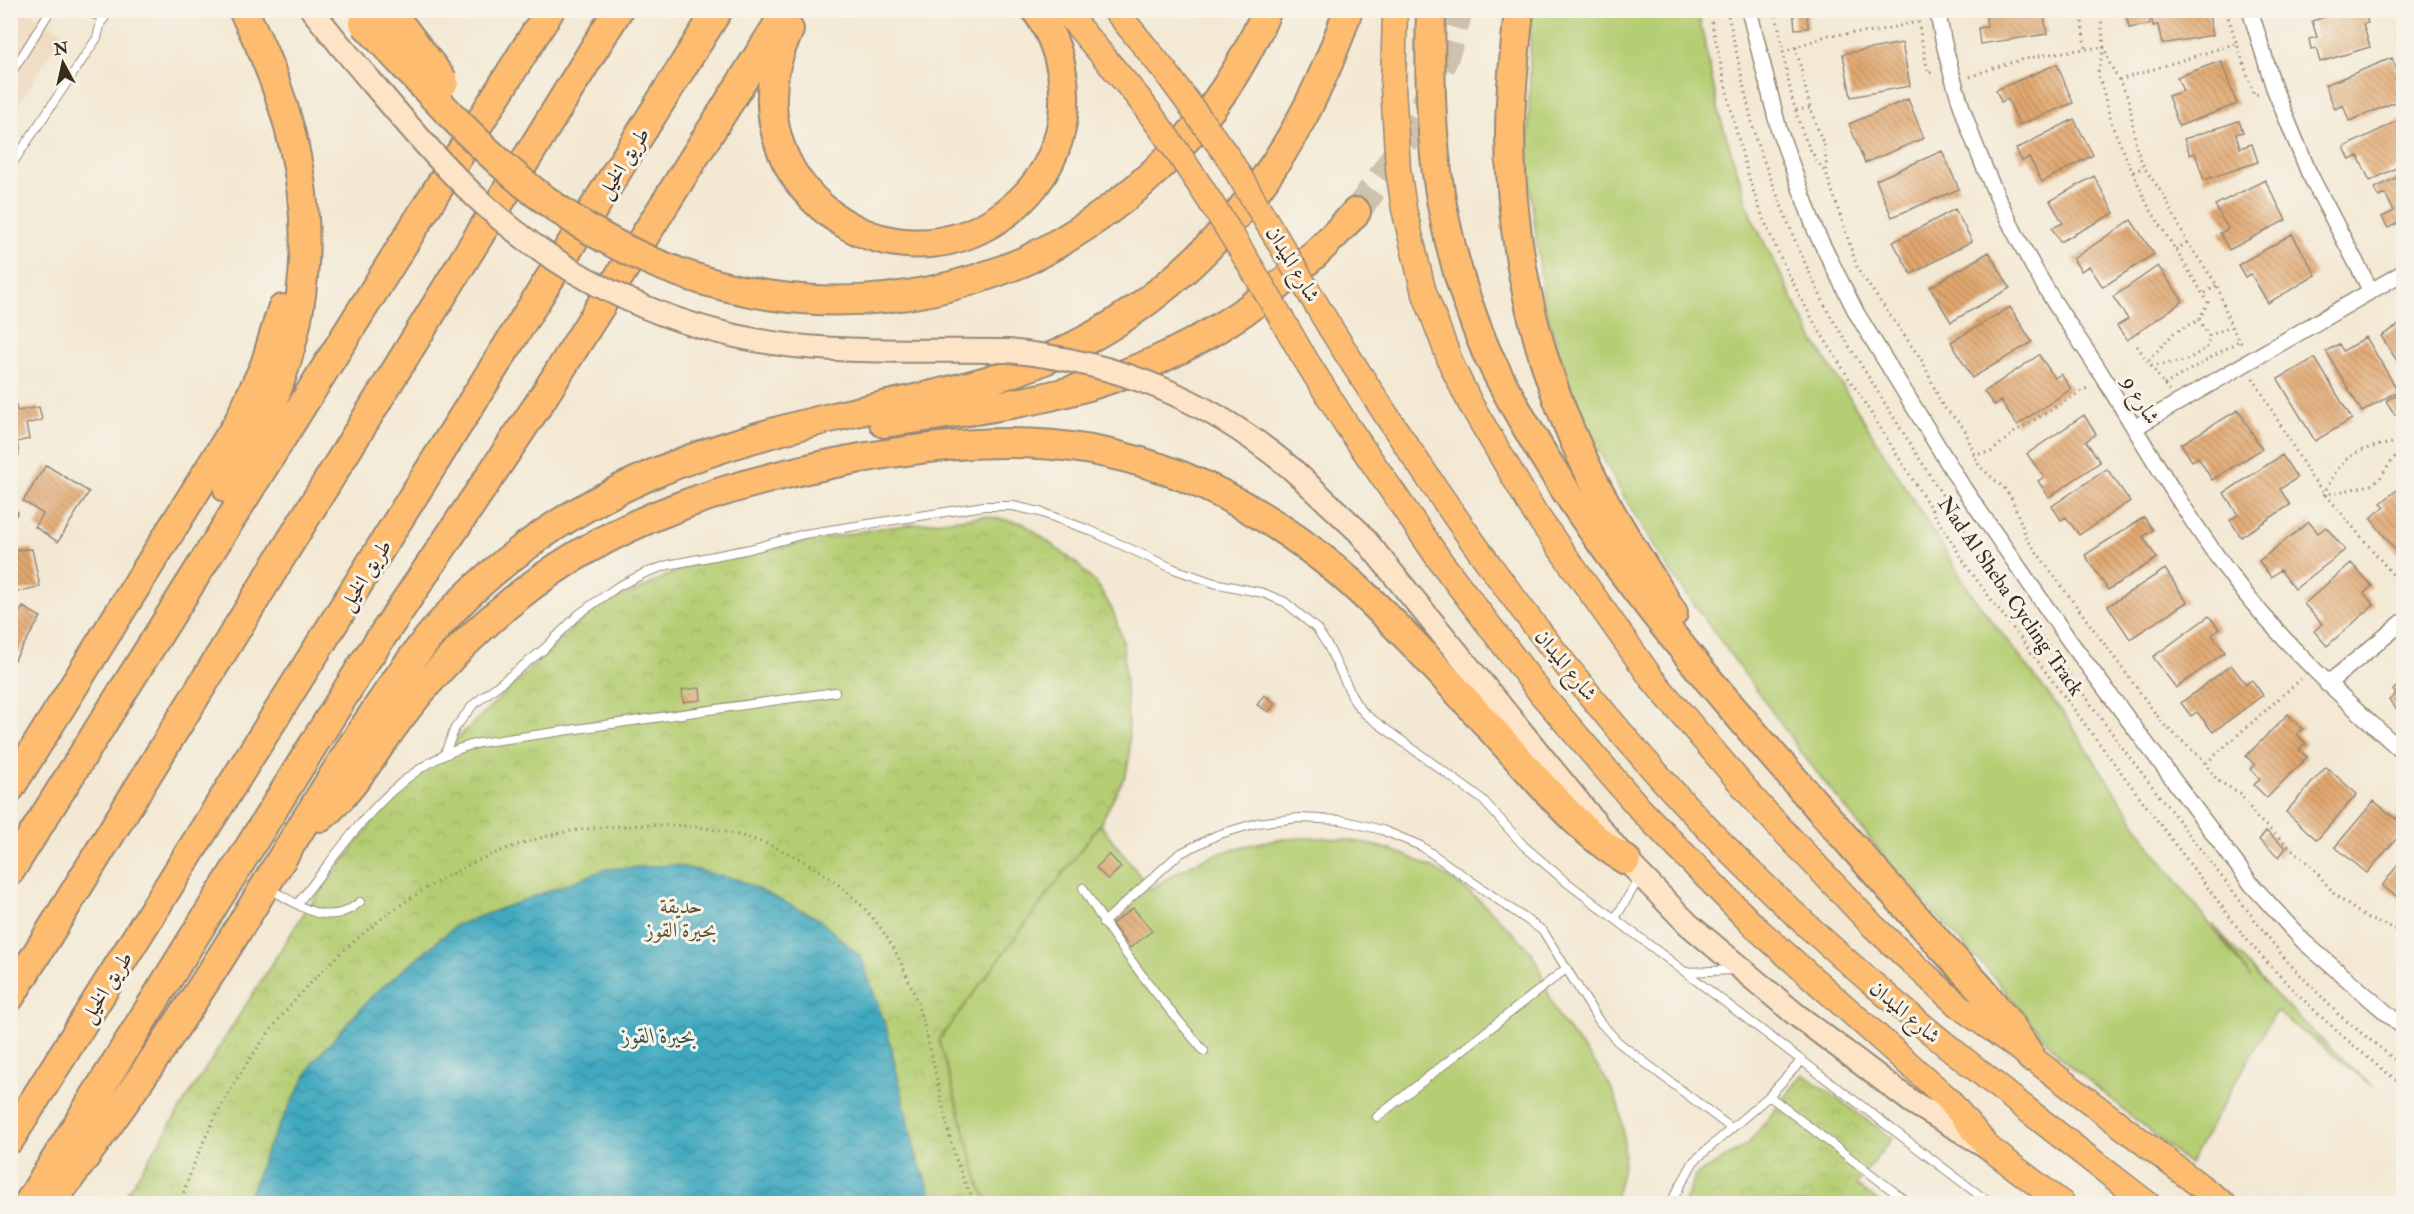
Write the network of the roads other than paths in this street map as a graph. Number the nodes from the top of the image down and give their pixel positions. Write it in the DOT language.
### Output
graph roads {
  1 [pos="63,10"];
  2 [pos="85,10"];
  3 [pos="243,10"];
  4 [pos="312,10"];
  5 [pos="550,10"];
  6 [pos="618,10"];
  7 [pos="718,10"];
  8 [pos="787,10"];
  9 [pos="800,10"];
  10 [pos="1036,10"];
  11 [pos="1064,10"];
  12 [pos="1115,10"];
  13 [pos="1267,10"];
  14 [pos="1348,10"];
  15 [pos="1395,10"];
  16 [pos="1431,10"];
  17 [pos="1519,10"];
  18 [pos="1749,10"];
  19 [pos="1937,10"];
  20 [pos="2250,10"];
  21 [pos="49,11"];
  22 [pos="104,15"];
  23 [pos="368,15"];
  24 [pos="10,75"];
  25 [pos="276,91"];
  26 [pos="10,167"];
  27 [pos="1356,212"];
  28 [pos="2403,272"];
  29 [pos="2371,291"];
  30 [pos="2133,428"];
  31 [pos="722,447"];
  32 [pos="2403,621"];
  33 [pos="2327,684"];
  34 [pos="836,692"];
  35 [pos="1731,707"];
  36 [pos="445,753"];
  37 [pos="2403,753"];
  38 [pos="10,788"];
  39 [pos="297,833"];
  40 [pos="10,851"];
  41 [pos="1634,868"];
  42 [pos="10,871"];
  43 [pos="264,886"];
  44 [pos="1083,888"];
  45 [pos="360,902"];
  46 [pos="298,903"];
  47 [pos="1616,917"];
  48 [pos="1103,922"];
  49 [pos="39,950"];
  50 [pos="1567,968"];
  51 [pos="10,970"];
  52 [pos="1739,970"];
  53 [pos="1686,972"];
  54 [pos="10,997"];
  55 [pos="2403,1028"];
  56 [pos="1204,1050"];
  57 [pos="2031,1057"];
  58 [pos="1802,1060"];
  59 [pos="1769,1096"];
  60 [pos="1377,1117"];
  61 [pos="1731,1128"];
  62 [pos="10,1139"];
  63 [pos="1989,1148"];
  64 [pos="28,1203"];
  65 [pos="50,1203"];
  66 [pos="1670,1203"];
  67 [pos="1910,1203"];
  68 [pos="1991,1203"];
  69 [pos="2063,1203"];
  70 [pos="2148,1203"];
  71 [pos="2224,1203"];
  1 -- 21 [label="lane"];
  2 -- 22 [label="lane"];
  3 -- 25 [label="highway"];
  4 -- 41 [label="main road, bridge"];
  5 -- 42 [label="highway"];
  6 -- 49 [label="highway"];
  7 -- 62 [label="highway, طريق الخيل"];
  8 -- 64 [label="highway"];
  9 -- 10 [label="highway"];
  11 -- 63 [label="main road, شارع الميدان, bridge"];
  12 -- 70 [label="main road, شارع الميدان, bridge"];
  13 -- 23 [label="highway, bridge"];
  14 -- 31 [label="highway"];
  15 -- 57 [label="main road"];
  16 -- 35 [label="highway, bridge"];
  17 -- 35 [label="highway"];
  18 -- 55 [label="street"];
  19 -- 30 [label="street, شارع 9"];
  20 -- 29 [label="street"];
  21 -- 24 [label="lane"];
  22 -- 26 [label="lane"];
  25 -- 38 [label="highway"];
  25 -- 40 [label="highway"];
  27 -- 31 [label="highway"];
  28 -- 29 [label="street"];
  29 -- 30 [label="street"];
  30 -- 33 [label="street, شارع 9"];
  31 -- 39 [label="highway"];
  32 -- 33 [label="street"];
  33 -- 37 [label="street, شارع 9"];
  34 -- 36 [label="lane"];
  35 -- 57 [label="highway"];
  36 -- 46 [label="lane"];
  36 -- 47 [label="lane"];
  39 -- 41 [label="highway"];
  39 -- 43 [label="highway"];
  41 -- 47 [label="lane"];
  41 -- 52 [label="main road"];
  43 -- 46 [label="lane"];
  43 -- 65 [label="highway"];
  44 -- 48 [label="lane"];
  45 -- 46 [label="lane"];
  47 -- 53 [label="lane"];
  48 -- 50 [label="lane"];
  48 -- 56 [label="lane"];
  49 -- 51 [label="highway"];
  49 -- 54 [label="highway"];
  50 -- 60 [label="lane"];
  50 -- 61 [label="lane"];
  52 -- 53 [label="lane"];
  52 -- 63 [label="main road"];
  53 -- 58 [label="lane"];
  57 -- 71 [label="main road"];
  58 -- 59 [label="lane"];
  58 -- 68 [label="lane"];
  59 -- 61 [label="lane"];
  59 -- 67 [label="lane"];
  61 -- 66 [label="lane"];
  63 -- 69 [label="main road, شارع الميدان"];
}
